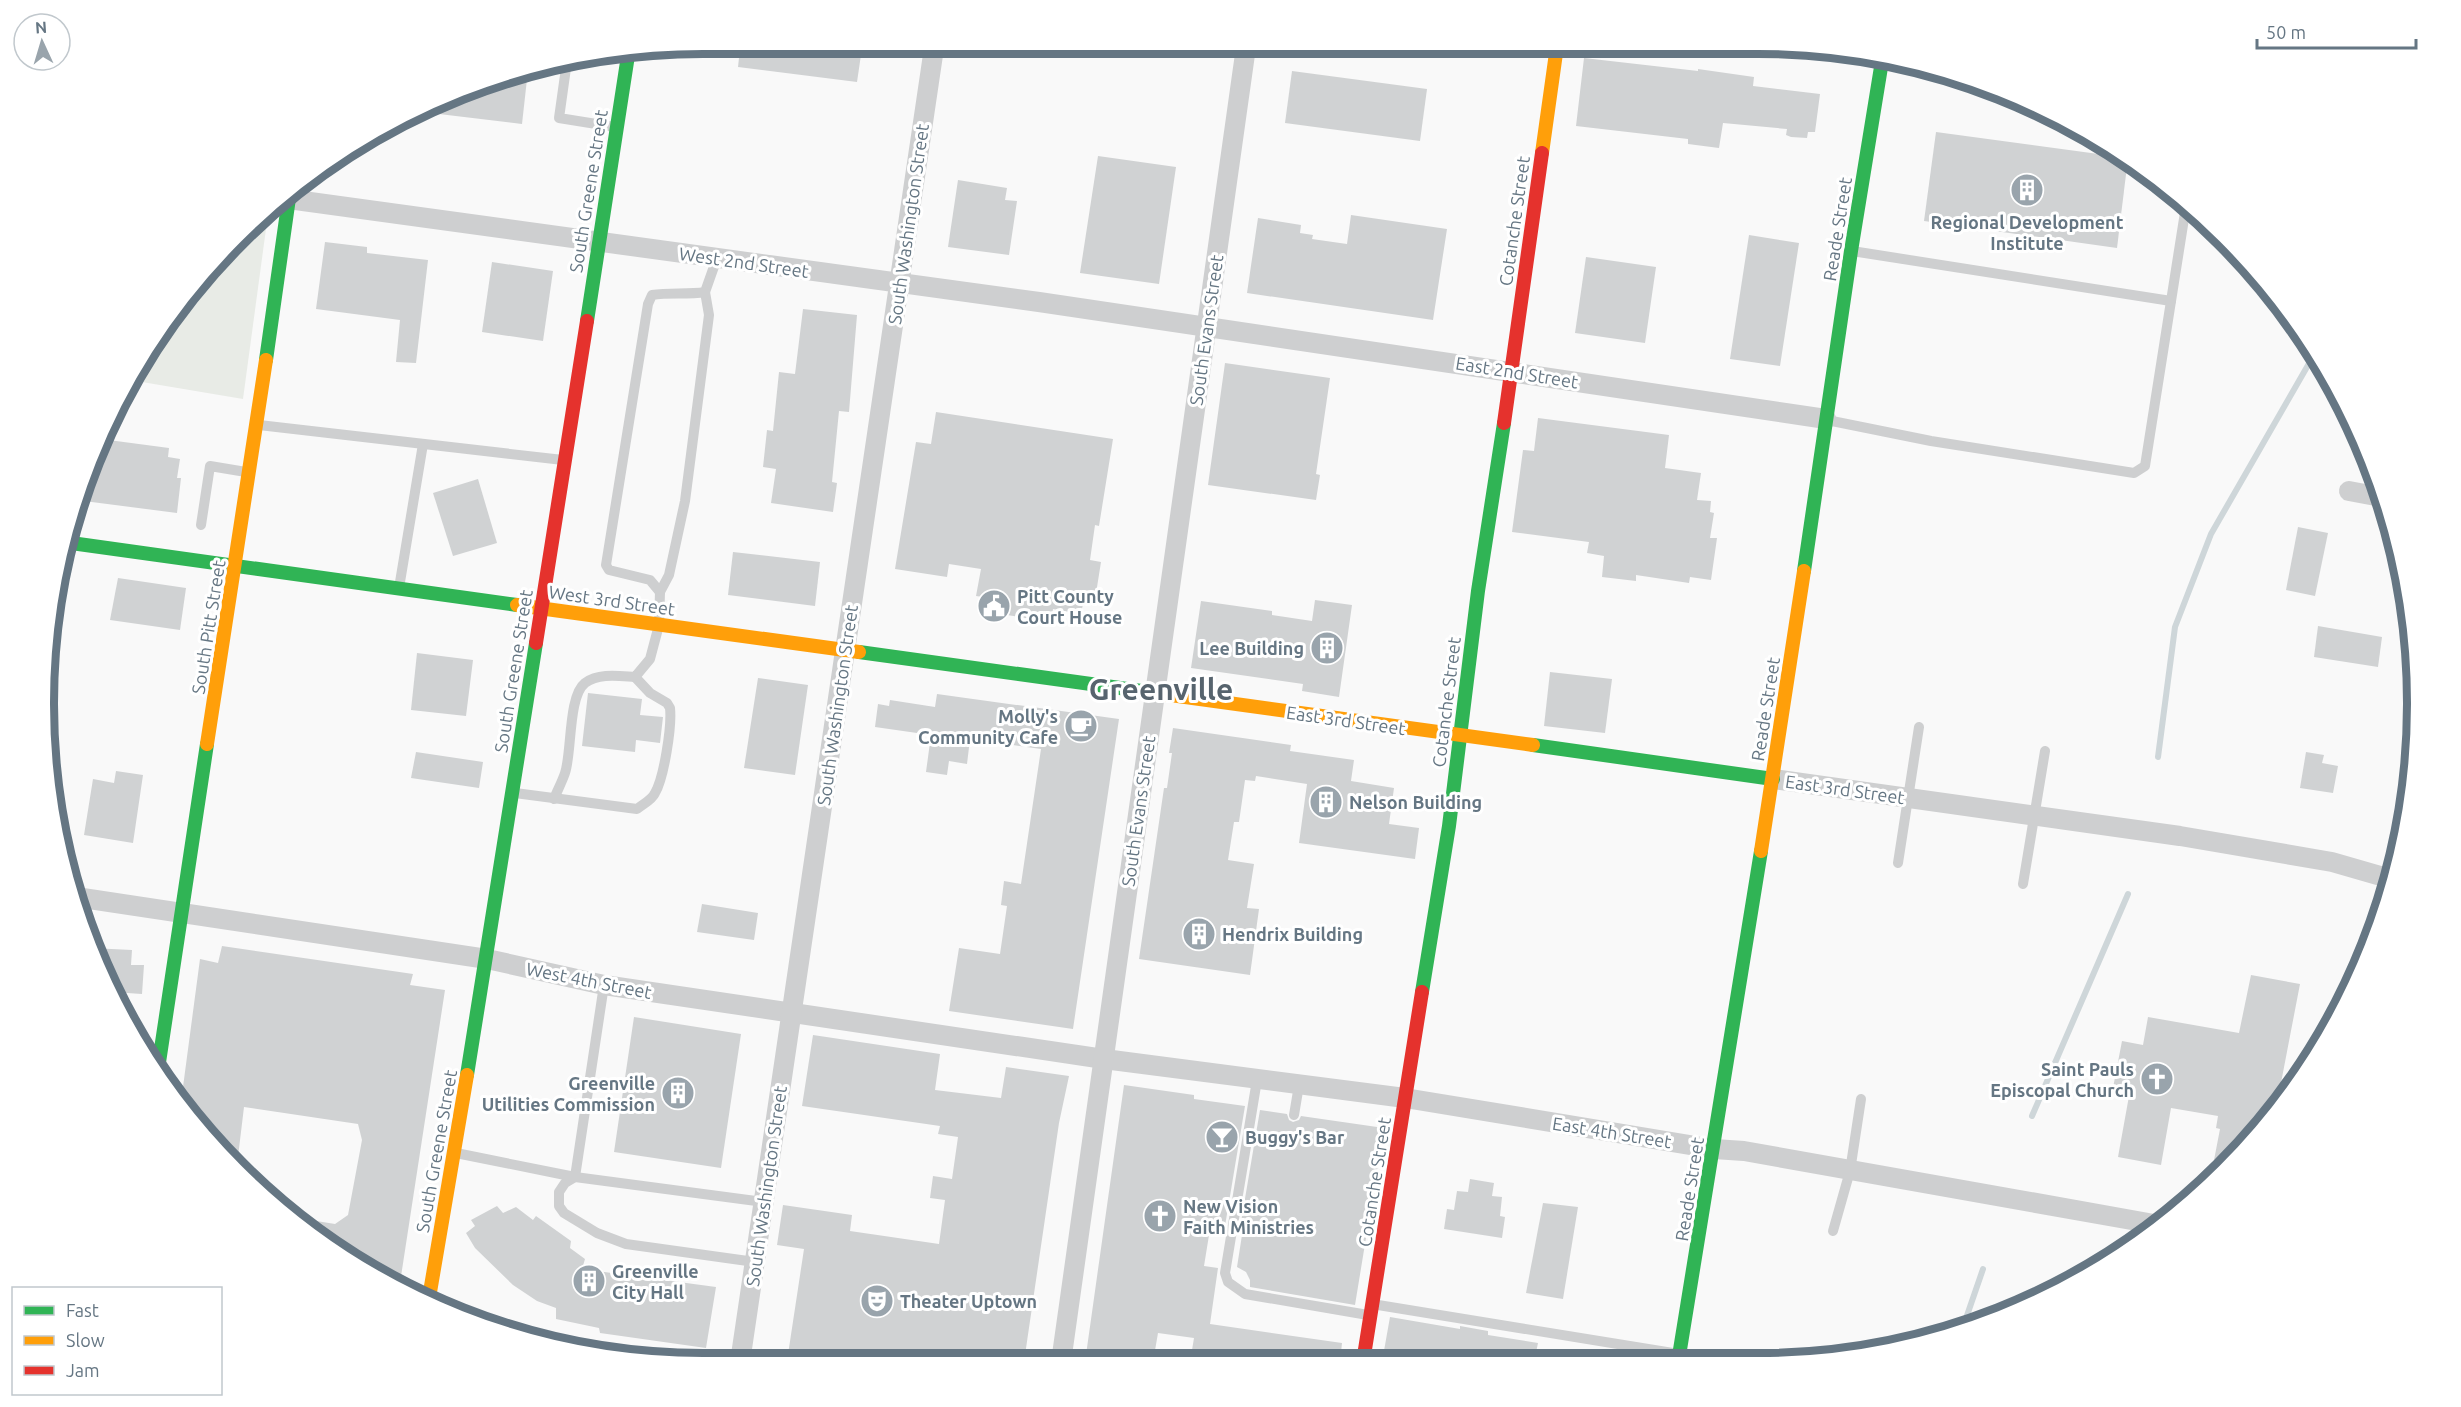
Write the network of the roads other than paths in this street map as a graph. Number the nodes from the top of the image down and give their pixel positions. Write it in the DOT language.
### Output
graph roads {
  1 [pos="933,54"];
  2 [pos="1244,54"];
  3 [pos="1556,54"];
  4 [pos="627,59"];
  5 [pos="1881,66"];
  6 [pos="566,69"];
  7 [pos="617,127"];
  8 [pos="296,198"];
  9 [pos="285,207"];
  10 [pos="2185,214"];
  11 [pos="598,242"];
  12 [pos="1851,251"];
  13 [pos="717,258"];
  14 [pos="899,283"];
  15 [pos="705,292"];
  16 [pos="2171,301"];
  17 [pos="1207,328"];
  18 [pos="1512,372"];
  19 [pos="1826,419"];
  20 [pos="256,424"];
  21 [pos="423,444"];
  22 [pos="564,460"];
  23 [pos="249,473"];
  24 [pos="2349,491"];
  25 [pos="2373,496"];
  26 [pos="201,525"];
  27 [pos="74,543"];
  28 [pos="236,567"];
  29 [pos="398,589"];
  30 [pos="660,591"];
  31 [pos="541,608"];
  32 [pos="659,625"];
  33 [pos="845,651"];
  34 [pos="635,677"];
  35 [pos="1155,694"];
  36 [pos="1919,727"];
  37 [pos="1459,734"];
  38 [pos="2045,751"];
  39 [pos="1773,779"];
  40 [pos="513,793"];
  41 [pos="1909,798"];
  42 [pos="554,799"];
  43 [pos="2034,816"];
  44 [pos="1898,863"];
  45 [pos="2384,877"];
  46 [pos="2023,884"];
  47 [pos="84,898"];
  48 [pos="180,913"];
  49 [pos="487,959"];
  50 [pos="604,985"];
  51 [pos="792,1012"];
  52 [pos="160,1058"];
  53 [pos="1104,1059"];
  54 [pos="1257,1080"];
  55 [pos="1299,1085"];
  56 [pos="1405,1098"];
  57 [pos="1861,1099"];
  58 [pos="1294,1115"];
  59 [pos="1714,1149"];
  60 [pos="454,1153"];
  61 [pos="1850,1171"];
  62 [pos="575,1176"];
  63 [pos="764,1202"];
  64 [pos="2148,1223"];
  65 [pos="1833,1231"];
  66 [pos="755,1262"];
  67 [pos="430,1292"];
  68 [pos="1371,1310"];
  69 [pos="741,1353"];
  70 [pos="1062,1353"];
  71 [pos="1364,1353"];
  72 [pos="1647,1353"];
  73 [pos="1680,1353"];
  1 -- 14 [label="street, South Washington Street"];
  2 -- 17 [label="street, South Evans Street"];
  3 -- 18 [label="street, Cotanche Street"];
  4 -- 7 [label="street, South Greene Street"];
  5 -- 12 [label="street, Reade Street"];
  6 -- 7 [label="lane"];
  7 -- 11 [label="street, South Greene Street"];
  8 -- 11 [label="street, West 2nd Street"];
  9 -- 20 [label="street, South Pitt Street"];
  10 -- 16 [label="lane"];
  11 -- 13 [label="street, West 2nd Street"];
  11 -- 22 [label="street, South Greene Street"];
  12 -- 16 [label="lane"];
  12 -- 19 [label="street, Reade Street"];
  13 -- 14 [label="street, West 2nd Street"];
  13 -- 15 [label="lane"];
  14 -- 17 [label="street, West 2nd Street"];
  14 -- 33 [label="street, South Washington Street"];
  15 -- 30 [label="lane"];
  15 -- 30 [label="lane"];
  16 -- 19 [label="lane"];
  17 -- 18 [label="street, East 2nd Street"];
  17 -- 35 [label="street, South Evans Street"];
  18 -- 19 [label="street, East 2nd Street"];
  18 -- 37 [label="street, Cotanche Street"];
  19 -- 39 [label="street, Reade Street"];
  20 -- 21 [label="lane"];
  20 -- 23 [label="street, South Pitt Street"];
  21 -- 22 [label="lane"];
  21 -- 29 [label="lane"];
  22 -- 31 [label="street, South Greene Street"];
  23 -- 26 [label="lane"];
  23 -- 28 [label="street, South Pitt Street"];
  24 -- 25 [label="street"];
  27 -- 28 [label="street, West 3rd Street"];
  28 -- 29 [label="street, West 3rd Street"];
  28 -- 48 [label="street, South Pitt Street"];
  29 -- 31 [label="street, West 3rd Street"];
  30 -- 32 [label="lane"];
  31 -- 32 [label="street, West 3rd Street"];
  31 -- 40 [label="street, South Greene Street"];
  32 -- 33 [label="street, West 3rd Street"];
  32 -- 34 [label="lane"];
  33 -- 35 [label="street, West 3rd Street"];
  33 -- 51 [label="street, South Washington Street"];
  34 -- 42 [label="lane"];
  34 -- 42 [label="lane"];
  35 -- 37 [label="street, East 3rd Street"];
  35 -- 53 [label="street, South Evans Street"];
  36 -- 41 [label="lane"];
  37 -- 39 [label="street, East 3rd Street"];
  37 -- 56 [label="street, Cotanche Street"];
  38 -- 43 [label="lane"];
  39 -- 41 [label="street, East 3rd Street"];
  39 -- 59 [label="street, Reade Street"];
  40 -- 42 [label="lane"];
  40 -- 49 [label="street, South Greene Street"];
  41 -- 43 [label="street, East 3rd Street"];
  41 -- 44 [label="lane"];
  43 -- 45 [label="street, East 3rd Street"];
  43 -- 46 [label="lane"];
  47 -- 48 [label="street, West 4th Street"];
  48 -- 49 [label="street, West 4th Street"];
  48 -- 52 [label="street, South Pitt Street"];
  49 -- 50 [label="street, West 4th Street"];
  49 -- 60 [label="street, South Greene Street"];
  50 -- 51 [label="street, West 4th Street"];
  50 -- 62 [label="lane"];
  51 -- 53 [label="street, West 4th Street"];
  51 -- 63 [label="street, South Washington Street"];
  53 -- 54 [label="street, East 4th Street"];
  53 -- 70 [label="street, South Evans Street"];
  54 -- 55 [label="street, East 4th Street"];
  54 -- 68 [label="lane"];
  55 -- 56 [label="street, East 4th Street"];
  55 -- 58 [label="lane"];
  56 -- 59 [label="street, East 4th Street"];
  56 -- 68 [label="street, Cotanche Street"];
  57 -- 61 [label="lane"];
  59 -- 61 [label="street, East 4th Street"];
  59 -- 73 [label="street, Reade Street"];
  60 -- 62 [label="lane"];
  60 -- 67 [label="street, South Greene Street"];
  61 -- 64 [label="street, East 4th Street"];
  61 -- 65 [label="lane"];
  62 -- 63 [label="lane"];
  62 -- 66 [label="lane"];
  63 -- 66 [label="street, South Washington Street"];
  66 -- 69 [label="street, South Washington Street"];
  68 -- 71 [label="street, Cotanche Street"];
  68 -- 72 [label="lane"];
}
